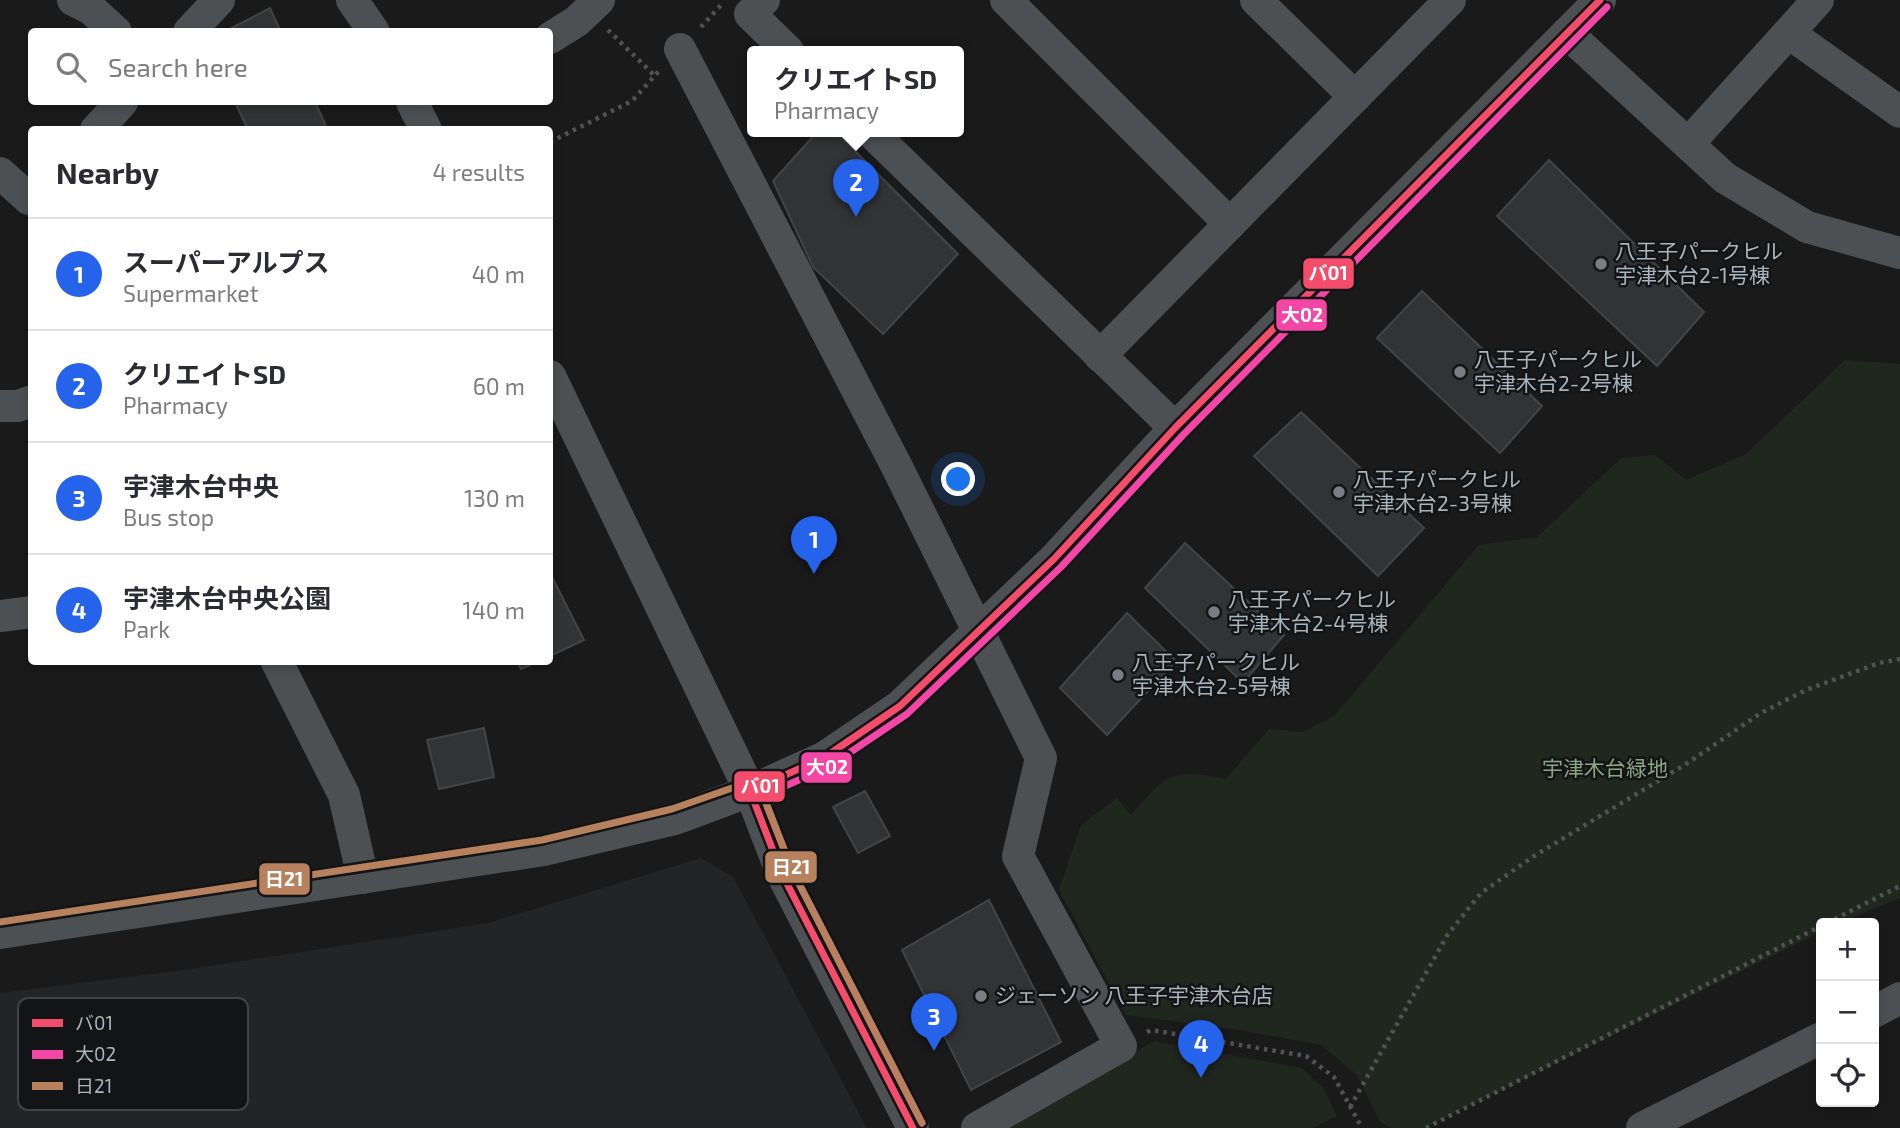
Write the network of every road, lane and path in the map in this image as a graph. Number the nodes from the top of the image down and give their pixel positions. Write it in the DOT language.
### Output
graph roads {
  1 [pos="73,0"];
  2 [pos="219,0"];
  3 [pos="352,0"];
  4 [pos="725,0"];
  5 [pos="764,0"];
  6 [pos="1006,0"];
  7 [pos="1256,0"];
  8 [pos="1450,0"];
  9 [pos="1600,0"];
  10 [pos="1818,0"];
  11 [pos="594,6"];
  12 [pos="112,28"];
  13 [pos="193,28"];
  14 [pos="371,28"];
  15 [pos="1567,33"];
  16 [pos="1790,34"];
  17 [pos="553,36"];
  18 [pos="783,46"];
  19 [pos="680,49"];
  20 [pos="655,76"];
  21 [pos="1355,97"];
  22 [pos="119,105"];
  23 [pos="1900,112"];
  24 [pos="100,126"];
  25 [pos="876,137"];
  26 [pos="553,140"];
  27 [pos="1689,145"];
  28 [pos="0,173"];
  29 [pos="28,197"];
  30 [pos="1230,224"];
  31 [pos="1900,253"];
  32 [pos="1100,356"];
  33 [pos="553,384"];
  34 [pos="28,402"];
  35 [pos="0,406"];
  36 [pos="1175,428"];
  37 [pos="28,612"];
  38 [pos="0,616"];
  39 [pos="1900,659"];
  40 [pos="279,665"];
  41 [pos="750,791"];
  42 [pos="363,878"];
  43 [pos="1900,886"];
  44 [pos="1837,918"];
  45 [pos="1816,929"];
  46 [pos="0,933"];
  47 [pos="1900,998"];
  48 [pos="1879,1009"];
  49 [pos="1816,1041"];
  50 [pos="1121,1046"];
  51 [pos="1350,1107"];
  52 [pos="913,1128"];
  53 [pos="977,1128"];
  54 [pos="1362,1128"];
  55 [pos="1426,1128"];
  56 [pos="1643,1128"];
  1 -- 12 [label="street"];
  2 -- 13 [label="street"];
  3 -- 14 [label="street"];
  4 -- 19 [label="path"];
  5 -- 18 [label="street"];
  6 -- 30 [label="street"];
  7 -- 21 [label="street"];
  8 -- 21 [label="street"];
  9 -- 15 [label="street"];
  10 -- 16 [label="street"];
  11 -- 17 [label="street"];
  11 -- 20 [label="path"];
  15 -- 27 [label="street"];
  15 -- 36 [label="street"];
  16 -- 23 [label="street"];
  16 -- 27 [label="street"];
  19 -- 20 [label="path"];
  19 -- 50 [label="street"];
  20 -- 26 [label="path"];
  21 -- 30 [label="street"];
  22 -- 24 [label="street"];
  25 -- 32 [label="street"];
  27 -- 31 [label="street"];
  28 -- 29 [label="street"];
  30 -- 32 [label="street"];
  32 -- 36 [label="street"];
  33 -- 41 [label="street"];
  34 -- 35 [label="street"];
  36 -- 41 [label="street"];
  37 -- 38 [label="street"];
  39 -- 51 [label="path"];
  40 -- 42 [label="street"];
  41 -- 42 [label="street"];
  41 -- 52 [label="street"];
  42 -- 46 [label="street"];
  43 -- 44 [label="path"];
  45 -- 55 [label="path"];
  47 -- 48 [label="street"];
  49 -- 56 [label="street"];
  50 -- 51 [label="path"];
  50 -- 53 [label="street"];
  51 -- 54 [label="path"];
}
